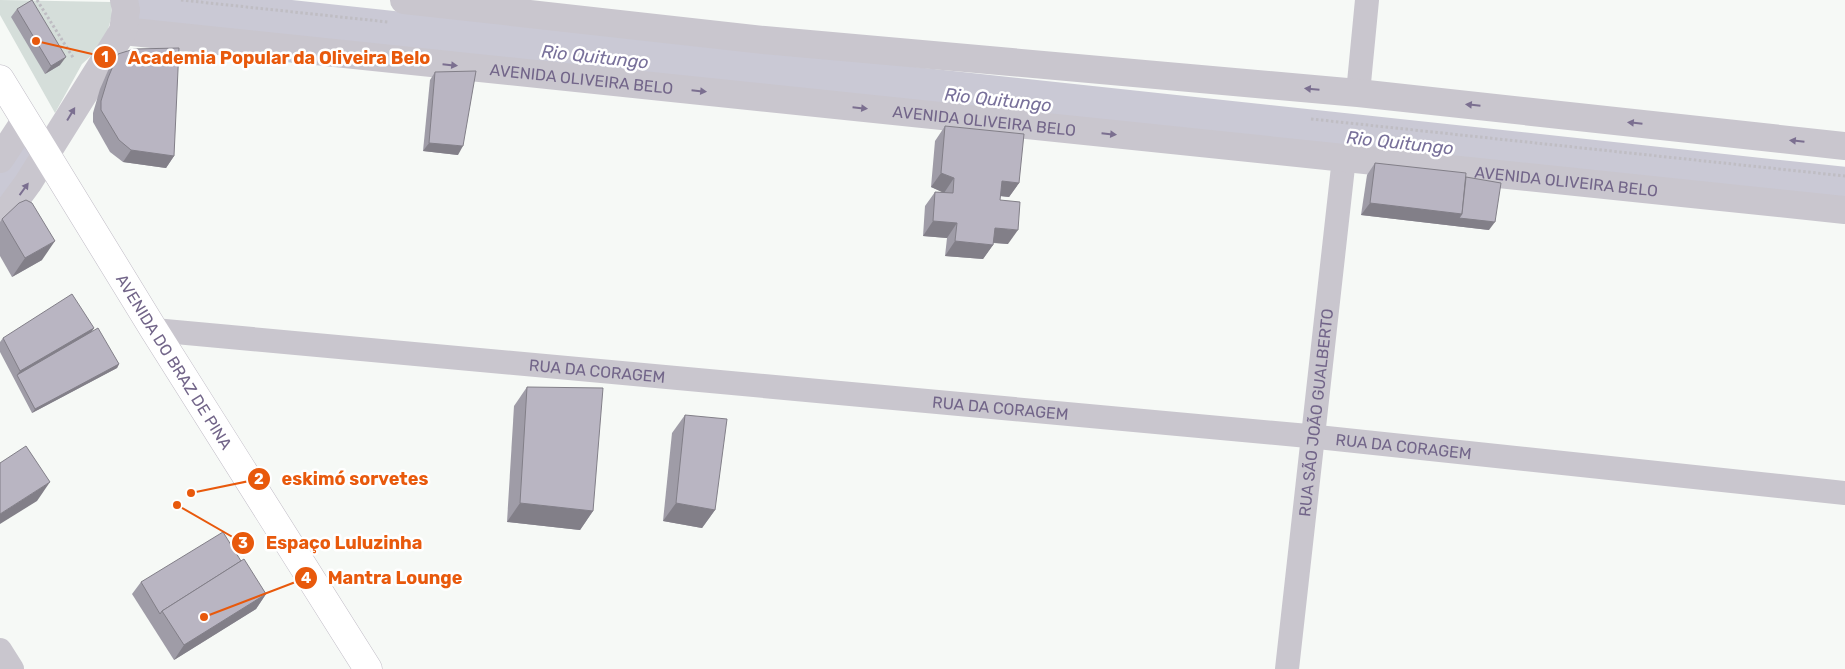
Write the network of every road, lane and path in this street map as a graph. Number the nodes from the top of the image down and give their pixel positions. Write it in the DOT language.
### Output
graph roads {
  1 [pos="37,0"];
  2 [pos="124,0"];
  3 [pos="404,0"];
  4 [pos="1367,0"];
  5 [pos="123,31"];
  6 [pos="77,65"];
  7 [pos="0,79"];
  8 [pos="1358,93"];
  9 [pos="1322,120"];
  10 [pos="25,121"];
  11 [pos="1321,126"];
  12 [pos="1845,146"];
  13 [pos="46,155"];
  14 [pos="1344,158"];
  15 [pos="0,159"];
  16 [pos="1845,210"];
  17 [pos="0,221"];
  18 [pos="154,330"];
  19 [pos="1315,437"];
  20 [pos="1845,493"];
  21 [pos="0,650"];
  22 [pos="12,669"];
  23 [pos="371,669"];
  24 [pos="1288,669"];
  1 -- 6 [label="path"];
  2 -- 5 [label="street"];
  8 -- 3 [label="street, one-way"];
  4 -- 8 [label="street"];
  13 -- 5 [label="street, one-way"];
  5 -- 14 [label="street, AVENIDA OLIVEIRA BELO, one-way"];
  7 -- 10 [label="main road, AVENIDA DO BRAZ DE PINA"];
  12 -- 8 [label="street, one-way"];
  9 -- 11 [label="path"];
  10 -- 13 [label="main road, AVENIDA DO BRAZ DE PINA"];
  10 -- 15 [label="street"];
  17 -- 13 [label="street, one-way"];
  13 -- 18 [label="main road, AVENIDA DO BRAZ DE PINA"];
  14 -- 16 [label="street, AVENIDA OLIVEIRA BELO"];
  14 -- 19 [label="street, RUA SÃO JOÃO GUALBERTO"];
  18 -- 19 [label="street, RUA DA CORAGEM"];
  18 -- 23 [label="main road, AVENIDA DO BRAZ DE PINA"];
  19 -- 20 [label="street, RUA DA CORAGEM"];
  19 -- 24 [label="street, RUA SÃO JOÃO GUALBERTO"];
  21 -- 22 [label="street"];
}
